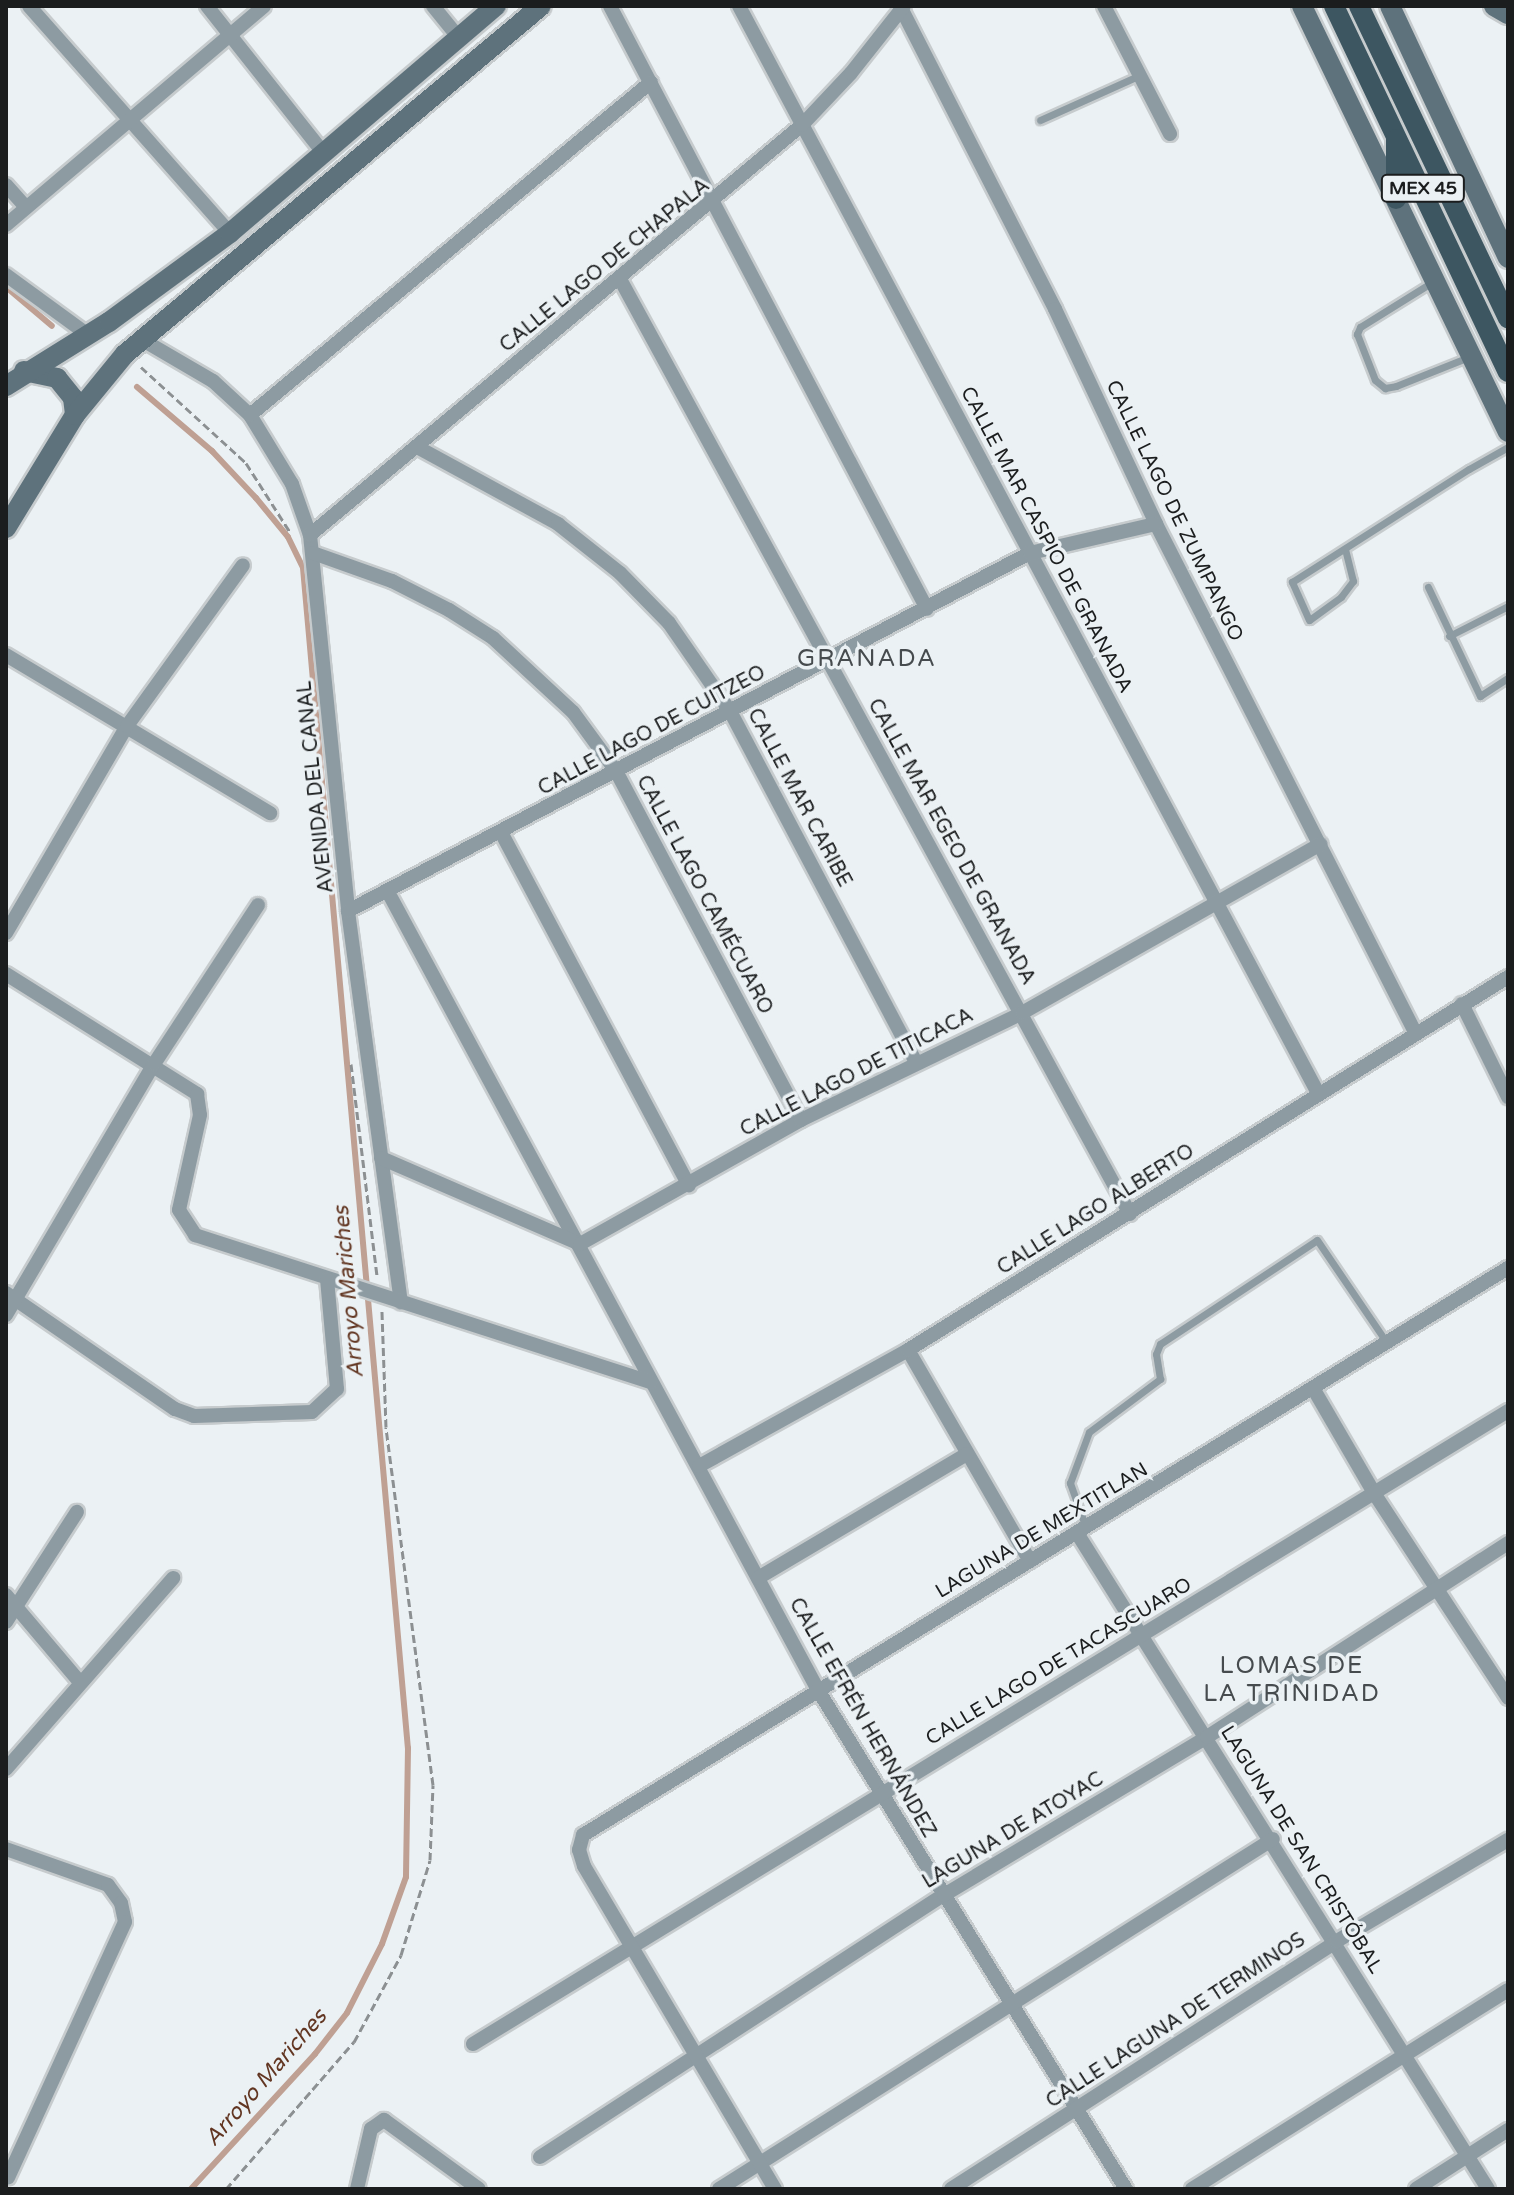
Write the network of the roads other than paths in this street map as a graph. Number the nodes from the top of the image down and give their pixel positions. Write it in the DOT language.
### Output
graph roads {
  1 [pos="29,6"];
  2 [pos="207,6"];
  3 [pos="264,6"];
  4 [pos="433,6"];
  5 [pos="496,6"];
  6 [pos="541,6"];
  7 [pos="610,6"];
  8 [pos="739,6"];
  9 [pos="1104,6"];
  10 [pos="1302,6"];
  11 [pos="1334,6"];
  12 [pos="1359,6"];
  13 [pos="1390,6"];
  14 [pos="1494,6"];
  15 [pos="902,7"];
  16 [pos="1508,14"];
  17 [pos="231,34"];
  18 [pos="459,38"];
  19 [pos="1140,75"];
  20 [pos="651,82"];
  21 [pos="130,115"];
  22 [pos="1040,120"];
  23 [pos="802,125"];
  24 [pos="1396,131"];
  25 [pos="1170,134"];
  26 [pos="325,155"];
  27 [pos="6,185"];
  28 [pos="1396,199"];
  29 [pos="717,200"];
  30 [pos="24,205"];
  31 [pos="6,225"];
  32 [pos="230,233"];
  33 [pos="1508,258"];
  34 [pos="6,275"];
  35 [pos="620,279"];
  36 [pos="1436,280"];
  37 [pos="1508,318"];
  38 [pos="109,322"];
  39 [pos="87,334"];
  40 [pos="141,339"];
  41 [pos="1472,356"];
  42 [pos="1508,372"];
  43 [pos="13,377"];
  44 [pos="75,415"];
  45 [pos="250,415"];
  46 [pos="1508,432"];
  47 [pos="417,447"];
  48 [pos="1508,447"];
  49 [pos="1156,524"];
  50 [pos="6,528"];
  51 [pos="310,535"];
  52 [pos="1345,549"];
  53 [pos="313,553"];
  54 [pos="1030,553"];
  55 [pos="243,565"];
  56 [pos="1428,587"];
  57 [pos="1508,606"];
  58 [pos="927,609"];
  59 [pos="1449,636"];
  60 [pos="6,655"];
  61 [pos="828,660"];
  62 [pos="1508,678"];
  63 [pos="730,711"];
  64 [pos="127,726"];
  65 [pos="616,771"];
  66 [pos="270,813"];
  67 [pos="502,834"];
  68 [pos="1321,844"];
  69 [pos="388,892"];
  70 [pos="258,905"];
  71 [pos="1216,908"];
  72 [pos="348,911"];
  73 [pos="6,933"];
  74 [pos="6,974"];
  75 [pos="1508,977"];
  76 [pos="1462,1004"];
  77 [pos="1022,1013"];
  78 [pos="1415,1032"];
  79 [pos="915,1061"];
  80 [pos="154,1064"];
  81 [pos="1318,1093"];
  82 [pos="1508,1097"];
  83 [pos="801,1120"];
  84 [pos="381,1158"];
  85 [pos="689,1185"];
  86 [pos="1130,1214"];
  87 [pos="580,1244"];
  88 [pos="1508,1268"];
  89 [pos="327,1279"];
  90 [pos="11,1296"];
  91 [pos="401,1302"];
  92 [pos="6,1315"];
  93 [pos="1387,1343"];
  94 [pos="908,1350"];
  95 [pos="651,1382"];
  96 [pos="1313,1388"];
  97 [pos="1508,1411"];
  98 [pos="967,1454"];
  99 [pos="699,1466"];
  100 [pos="1374,1493"];
  101 [pos="77,1512"];
  102 [pos="1082,1530"];
  103 [pos="1508,1543"];
  104 [pos="1030,1561"];
  105 [pos="173,1578"];
  106 [pos="758,1578"];
  107 [pos="1436,1589"];
  108 [pos="11,1601"];
  109 [pos="6,1622"];
  110 [pos="1142,1635"];
  111 [pos="79,1681"];
  112 [pos="818,1690"];
  113 [pos="1507,1693"];
  114 [pos="1207,1737"];
  115 [pos="6,1769"];
  116 [pos="880,1794"];
  117 [pos="1273,1839"];
  118 [pos="1508,1840"];
  119 [pos="6,1849"];
  120 [pos="944,1895"];
  121 [pos="1337,1941"];
  122 [pos="631,1945"];
  123 [pos="1508,1990"];
  124 [pos="1010,2002"];
  125 [pos="473,2044"];
  126 [pos="697,2057"];
  127 [pos="1403,2057"];
  128 [pos="1079,2108"];
  129 [pos="1508,2130"];
  130 [pos="1468,2155"];
  131 [pos="540,2157"];
  132 [pos="759,2163"];
  133 [pos="7,2176"];
  134 [pos="19,2189"];
  135 [pos="357,2189"];
  136 [pos="479,2189"];
  137 [pos="719,2189"];
  138 [pos="775,2189"];
  139 [pos="951,2189"];
  140 [pos="1126,2189"];
  141 [pos="1192,2189"];
  142 [pos="1416,2189"];
  143 [pos="1488,2189"];
  1 -- 21 [label="street"];
  2 -- 17 [label="street"];
  3 -- 17 [label="street"];
  4 -- 18 [label="street"];
  5 -- 18 [label="main road"];
  6 -- 40 [label="main road"];
  7 -- 20 [label="street"];
  8 -- 23 [label="street, CALLE MAR CASPIO DE GRANADA"];
  9 -- 19 [label="street"];
  10 -- 28 [label="main road"];
  11 -- 24 [label="main road, MEX 45"];
  12 -- 37 [label="main road, MEX 45"];
  13 -- 33 [label="main road"];
  14 -- 16 [label="main road"];
  15 -- 23 [label="street, CALLE LAGO DE CHAPALA"];
  15 -- 49 [label="street, CALLE LAGO DE ZUMPANGO"];
  17 -- 21 [label="street"];
  17 -- 26 [label="street"];
  18 -- 26 [label="main road"];
  19 -- 22 [label="lane"];
  19 -- 25 [label="street"];
  20 -- 29 [label="street"];
  20 -- 45 [label="street"];
  21 -- 30 [label="street"];
  21 -- 32 [label="street"];
  23 -- 29 [label="street, CALLE LAGO DE CHAPALA"];
  23 -- 54 [label="street, CALLE MAR CASPIO DE GRANADA"];
  24 -- 28 [label="main road"];
  24 -- 42 [label="main road, MEX 45"];
  26 -- 32 [label="main road"];
  27 -- 30 [label="street"];
  28 -- 36 [label="main road"];
  29 -- 35 [label="street, CALLE LAGO DE CHAPALA"];
  29 -- 58 [label="street"];
  30 -- 31 [label="street"];
  32 -- 38 [label="main road"];
  34 -- 39 [label="street"];
  35 -- 47 [label="street, CALLE LAGO DE CHAPALA"];
  35 -- 61 [label="street, CALLE MAR EGEO DE GRANADA"];
  36 -- 41 [label="main road"];
  36 -- 41 [label="lane"];
  38 -- 39 [label="main road"];
  38 -- 40 [label="main road"];
  39 -- 43 [label="main road"];
  40 -- 44 [label="main road"];
  40 -- 45 [label="street, AVENIDA DEL CANAL"];
  41 -- 46 [label="main road"];
  43 -- 44 [label="main road"];
  44 -- 50 [label="main road"];
  45 -- 51 [label="street, AVENIDA DEL CANAL"];
  47 -- 51 [label="street, CALLE LAGO DE CHAPALA"];
  47 -- 63 [label="street, CALLE MAR CARIBE"];
  48 -- 52 [label="lane"];
  49 -- 54 [label="street, CALLE LAGO DE CUITZEO"];
  49 -- 68 [label="street, CALLE LAGO DE ZUMPANGO"];
  51 -- 53 [label="street, AVENIDA DEL CANAL"];
  52 -- 52 [label="lane"];
  53 -- 65 [label="street, CALLE LAGO CAMÉCUARO"];
  53 -- 72 [label="street, AVENIDA DEL CANAL"];
  54 -- 58 [label="street, CALLE LAGO DE CUITZEO"];
  54 -- 71 [label="street, CALLE MAR CASPIO DE GRANADA"];
  55 -- 64 [label="street"];
  56 -- 59 [label="lane"];
  57 -- 59 [label="lane"];
  58 -- 61 [label="street, CALLE LAGO DE CUITZEO"];
  59 -- 62 [label="lane"];
  60 -- 64 [label="street"];
  61 -- 63 [label="street, CALLE LAGO DE CUITZEO"];
  61 -- 77 [label="street, CALLE MAR EGEO DE GRANADA"];
  63 -- 65 [label="street, CALLE LAGO DE CUITZEO"];
  63 -- 79 [label="street, CALLE MAR CARIBE"];
  64 -- 66 [label="street"];
  64 -- 73 [label="street"];
  65 -- 67 [label="street, CALLE LAGO DE CUITZEO"];
  65 -- 83 [label="street, CALLE LAGO CAMÉCUARO"];
  67 -- 69 [label="street, CALLE LAGO DE CUITZEO"];
  67 -- 85 [label="street"];
  68 -- 71 [label="street, CALLE LAGO DE TITICACA"];
  68 -- 78 [label="street, CALLE LAGO DE ZUMPANGO"];
  69 -- 72 [label="street, CALLE LAGO DE CUITZEO"];
  69 -- 87 [label="street, CALLE EFRÉN HERNÁNDEZ"];
  70 -- 80 [label="street"];
  71 -- 77 [label="street, CALLE LAGO DE TITICACA"];
  71 -- 81 [label="street, CALLE MAR CASPIO DE GRANADA"];
  72 -- 84 [label="street, AVENIDA DEL CANAL"];
  74 -- 80 [label="street"];
  75 -- 76 [label="street, CALLE LAGO ALBERTO"];
  76 -- 78 [label="street, CALLE LAGO ALBERTO"];
  76 -- 82 [label="street"];
  77 -- 79 [label="street, CALLE LAGO DE TITICACA"];
  77 -- 86 [label="street, CALLE MAR EGEO DE GRANADA"];
  78 -- 81 [label="street, CALLE LAGO ALBERTO"];
  79 -- 83 [label="street, CALLE LAGO DE TITICACA"];
  80 -- 89 [label="street"];
  80 -- 90 [label="street"];
  81 -- 86 [label="street, CALLE LAGO ALBERTO"];
  83 -- 85 [label="street, CALLE LAGO DE TITICACA"];
  84 -- 87 [label="street"];
  84 -- 91 [label="street, AVENIDA DEL CANAL"];
  85 -- 87 [label="street, CALLE LAGO DE TITICACA"];
  86 -- 94 [label="street, CALLE LAGO ALBERTO"];
  87 -- 95 [label="street, CALLE EFRÉN HERNÁNDEZ"];
  88 -- 93 [label="street, LAGUNA DE MEXTITLAN"];
  89 -- 90 [label="street"];
  89 -- 91 [label="street"];
  90 -- 92 [label="street"];
  91 -- 95 [label="street"];
  93 -- 96 [label="street, LAGUNA DE MEXTITLAN"];
  93 -- 102 [label="lane"];
  94 -- 98 [label="street"];
  94 -- 99 [label="street, CALLE LAGO ALBERTO"];
  95 -- 99 [label="street, CALLE EFRÉN HERNÁNDEZ"];
  96 -- 100 [label="street"];
  96 -- 102 [label="street, LAGUNA DE MEXTITLAN"];
  97 -- 100 [label="street, CALLE LAGO DE TACASCUARO"];
  98 -- 104 [label="street"];
  98 -- 106 [label="street"];
  99 -- 106 [label="street, CALLE EFRÉN HERNÁNDEZ"];
  100 -- 107 [label="street"];
  100 -- 110 [label="street, CALLE LAGO DE TACASCUARO"];
  101 -- 108 [label="street"];
  102 -- 104 [label="street, LAGUNA DE MEXTITLAN"];
  102 -- 110 [label="street, LAGUNA DE SAN CRISTÓBAL"];
  103 -- 107 [label="street, LAGUNA DE ATOYAC"];
  104 -- 112 [label="street, LAGUNA DE MEXTITLAN"];
  105 -- 111 [label="street"];
  106 -- 112 [label="street, CALLE EFRÉN HERNÁNDEZ"];
  107 -- 113 [label="street"];
  107 -- 114 [label="street, LAGUNA DE ATOYAC"];
  108 -- 109 [label="street"];
  108 -- 111 [label="street"];
  110 -- 114 [label="street, LAGUNA DE SAN CRISTÓBAL"];
  110 -- 116 [label="street, CALLE LAGO DE TACASCUARO"];
  111 -- 115 [label="street"];
  112 -- 116 [label="street, CALLE EFRÉN HERNÁNDEZ"];
  112 -- 122 [label="street, LAGUNA DE MEXTITLAN"];
  114 -- 117 [label="street, LAGUNA DE SAN CRISTÓBAL"];
  114 -- 120 [label="street, LAGUNA DE ATOYAC"];
  116 -- 120 [label="street, CALLE EFRÉN HERNÁNDEZ"];
  116 -- 122 [label="street, CALLE LAGO DE TACASCUARO"];
  117 -- 121 [label="street, LAGUNA DE SAN CRISTÓBAL"];
  117 -- 124 [label="street"];
  118 -- 121 [label="street, CALLE LAGUNA DE TERMINOS"];
  119 -- 133 [label="street"];
  120 -- 124 [label="street, CALLE EFRÉN HERNÁNDEZ"];
  120 -- 126 [label="street, LAGUNA DE ATOYAC"];
  121 -- 127 [label="street, LAGUNA DE SAN CRISTÓBAL"];
  121 -- 128 [label="street, CALLE LAGUNA DE TERMINOS"];
  122 -- 125 [label="street, CALLE LAGO DE TACASCUARO"];
  122 -- 126 [label="street"];
  123 -- 127 [label="street"];
  124 -- 128 [label="street, CALLE EFRÉN HERNÁNDEZ"];
  124 -- 132 [label="street"];
  126 -- 131 [label="street, LAGUNA DE ATOYAC"];
  126 -- 132 [label="street"];
  127 -- 130 [label="street, LAGUNA DE SAN CRISTÓBAL"];
  127 -- 141 [label="street"];
  128 -- 139 [label="street, CALLE LAGUNA DE TERMINOS"];
  128 -- 140 [label="street, CALLE EFRÉN HERNÁNDEZ"];
  129 -- 130 [label="street"];
  130 -- 142 [label="street"];
  130 -- 143 [label="street, LAGUNA DE SAN CRISTÓBAL"];
  132 -- 137 [label="street"];
  132 -- 138 [label="street"];
  133 -- 134 [label="street"];
  135 -- 136 [label="street"];
}
